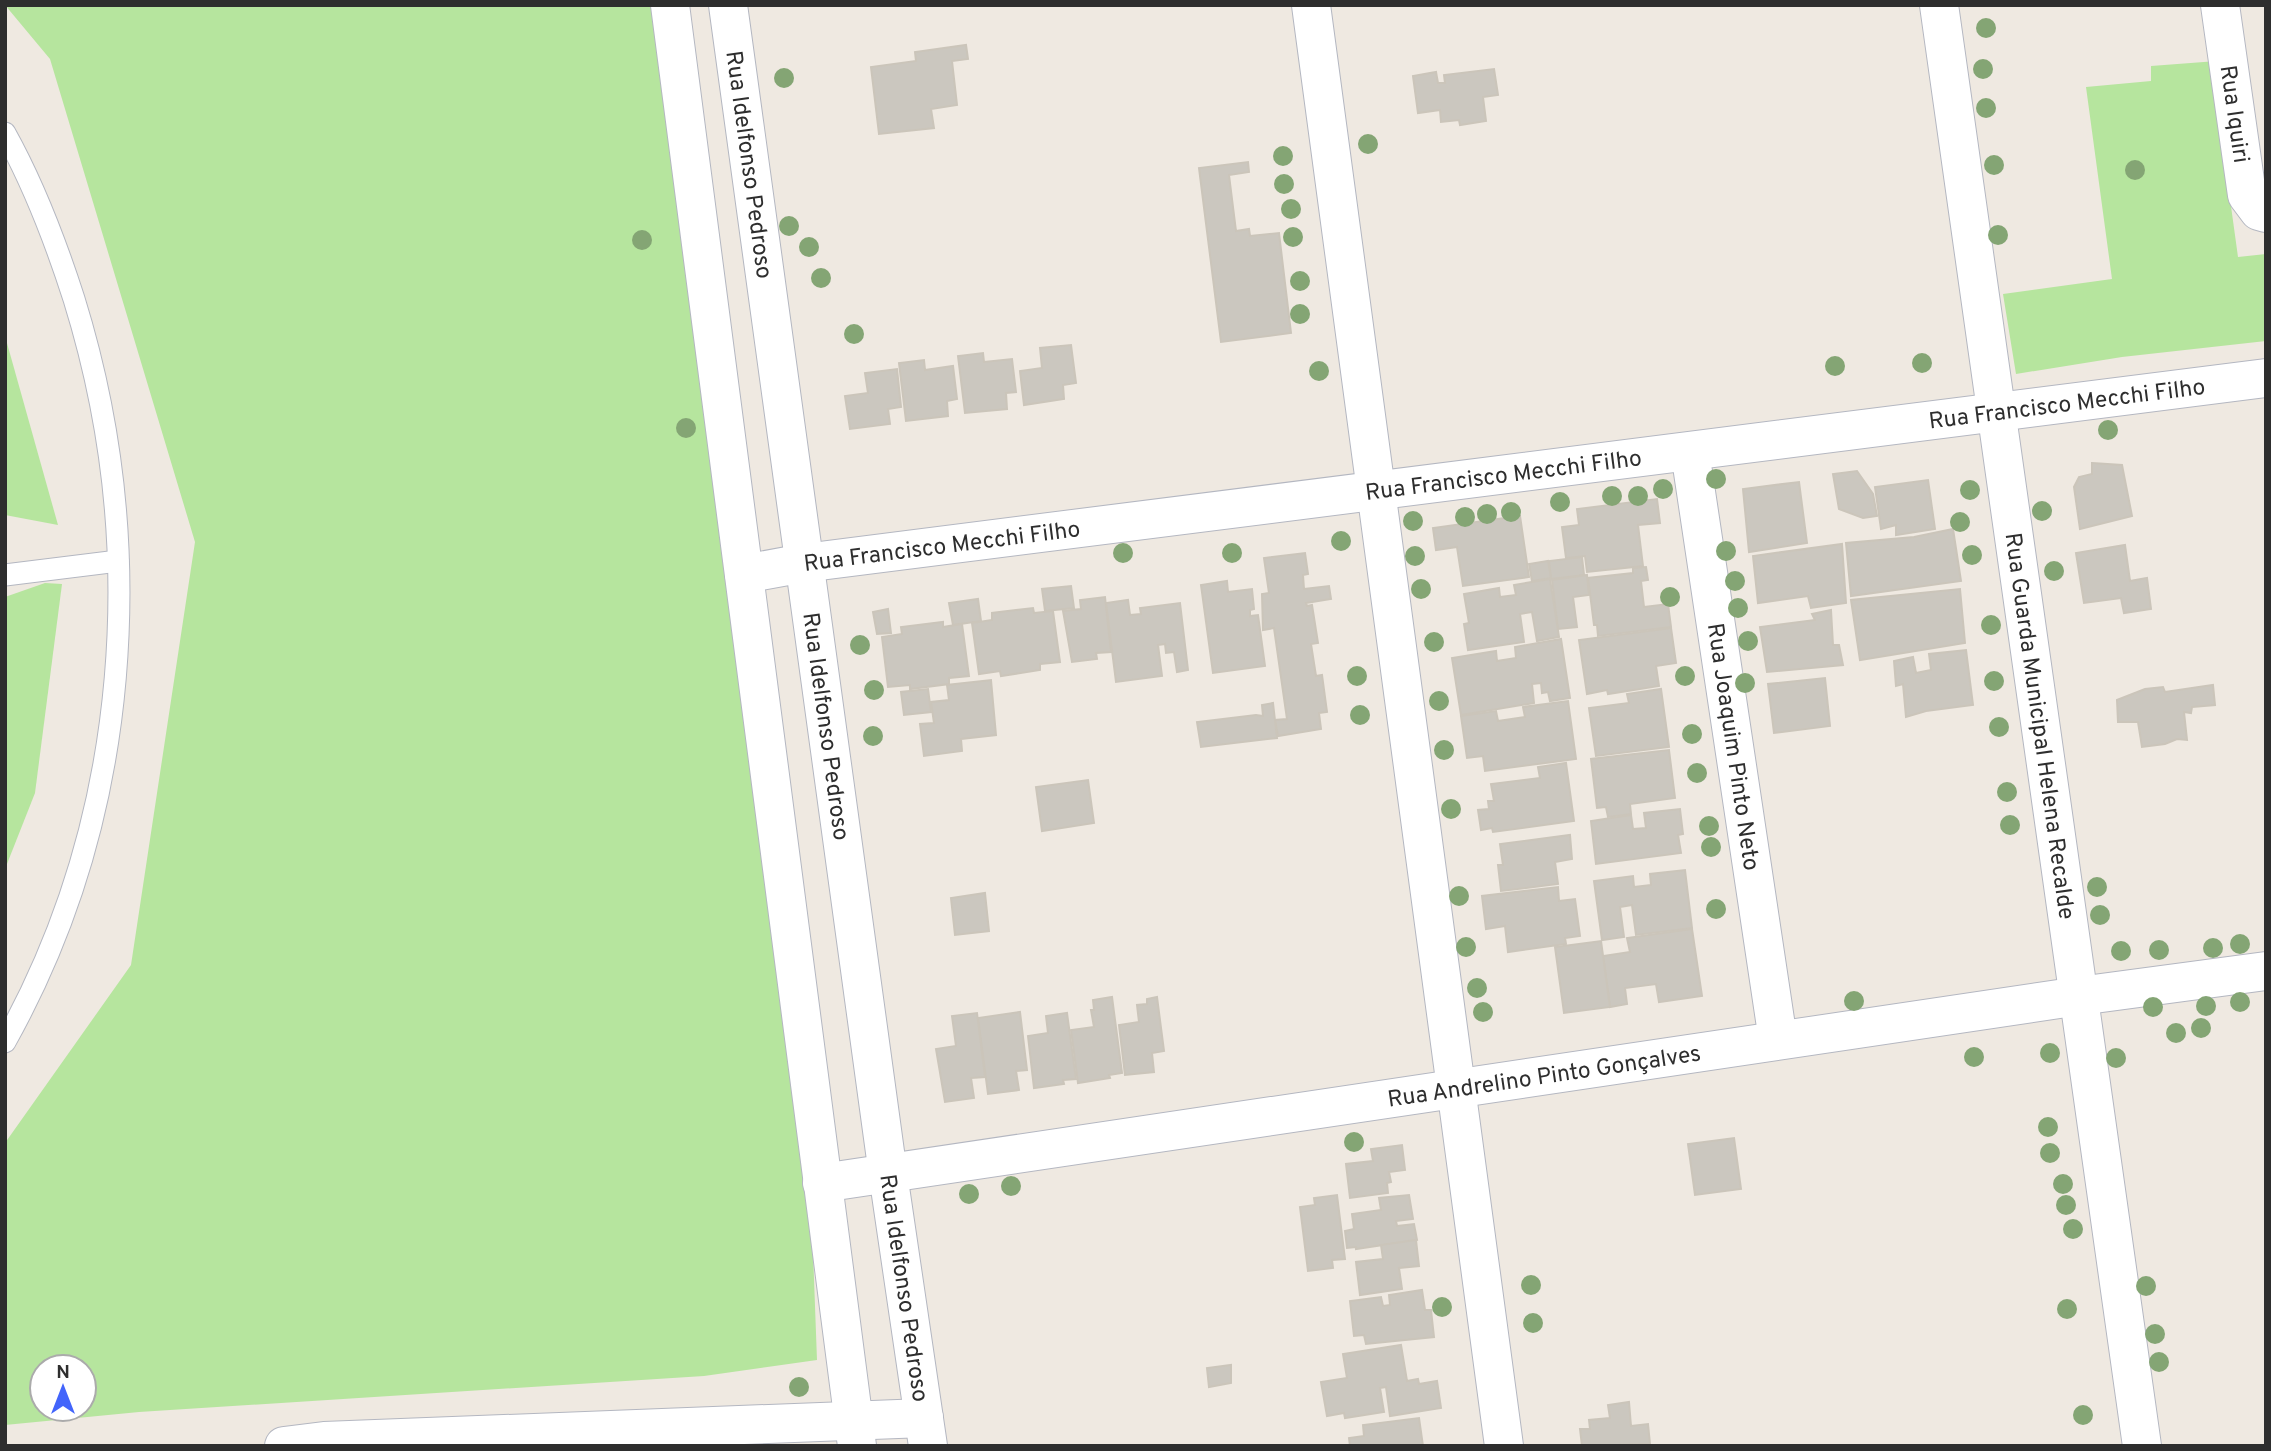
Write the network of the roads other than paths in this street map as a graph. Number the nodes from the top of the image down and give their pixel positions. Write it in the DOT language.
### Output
graph roads {
  1 [pos="670,5"];
  2 [pos="728,5"];
  3 [pos="1311,5"];
  4 [pos="1939,5"];
  5 [pos="2220,5"];
  6 [pos="5,133"];
  7 [pos="2266,213"];
  8 [pos="2266,378"];
  9 [pos="1998,412"];
  10 [pos="1690,452"];
  11 [pos="1376,491"];
  12 [pos="118,561"];
  13 [pos="804,563"];
  14 [pos="744,574"];
  15 [pos="5,576"];
  16 [pos="2266,971"];
  17 [pos="2079,996"];
  18 [pos="1778,1040"];
  19 [pos="5,1042"];
  20 [pos="1456,1088"];
  21 [pos="888,1174"];
  22 [pos="822,1183"];
  23 [pos="926,1432"];
  24 [pos="856,1434"];
  25 [pos="324,1443"];
  26 [pos="284,1446"];
  27 [pos="1504,1446"];
  28 [pos="2142,1446"];
  1 -- 14 [label="street"];
  2 -- 13 [label="street, Rua Idelfonso Pedroso"];
  3 -- 11 [label="street"];
  4 -- 9 [label="street, Rua Guarda Municipal Helena Recalde"];
  5 -- 7 [label="street, Rua Iquiri"];
  6 -- 12 [label="lane"];
  8 -- 9 [label="street, Rua Francisco Mecchi Filho"];
  9 -- 10 [label="street, Rua Francisco Mecchi Filho"];
  9 -- 17 [label="street, Rua Guarda Municipal Helena Recalde"];
  10 -- 11 [label="street, Rua Francisco Mecchi Filho"];
  10 -- 18 [label="street, Rua Joaquim Pinto Neto"];
  11 -- 13 [label="street, Rua Francisco Mecchi Filho"];
  11 -- 20 [label="street"];
  12 -- 15 [label="lane"];
  12 -- 19 [label="lane"];
  13 -- 14 [label="street, Rua Francisco Mecchi Filho"];
  13 -- 21 [label="street, Rua Idelfonso Pedroso"];
  14 -- 22 [label="street"];
  16 -- 17 [label="street, Rua Andrelino Pinto Gonçalves"];
  17 -- 18 [label="street, Rua Andrelino Pinto Gonçalves"];
  17 -- 28 [label="street, Rua Guarda Municipal Helena Recalde"];
  18 -- 20 [label="street, Rua Andrelino Pinto Gonçalves"];
  20 -- 21 [label="street, Rua Andrelino Pinto Gonçalves"];
  20 -- 27 [label="street"];
  21 -- 22 [label="street, Rua Andrelino Pinto Gonçalves"];
  21 -- 23 [label="street, Rua Idelfonso Pedroso"];
  22 -- 24 [label="street"];
  23 -- 24 [label="street"];
  24 -- 25 [label="street"];
  25 -- 26 [label="street"];
}
